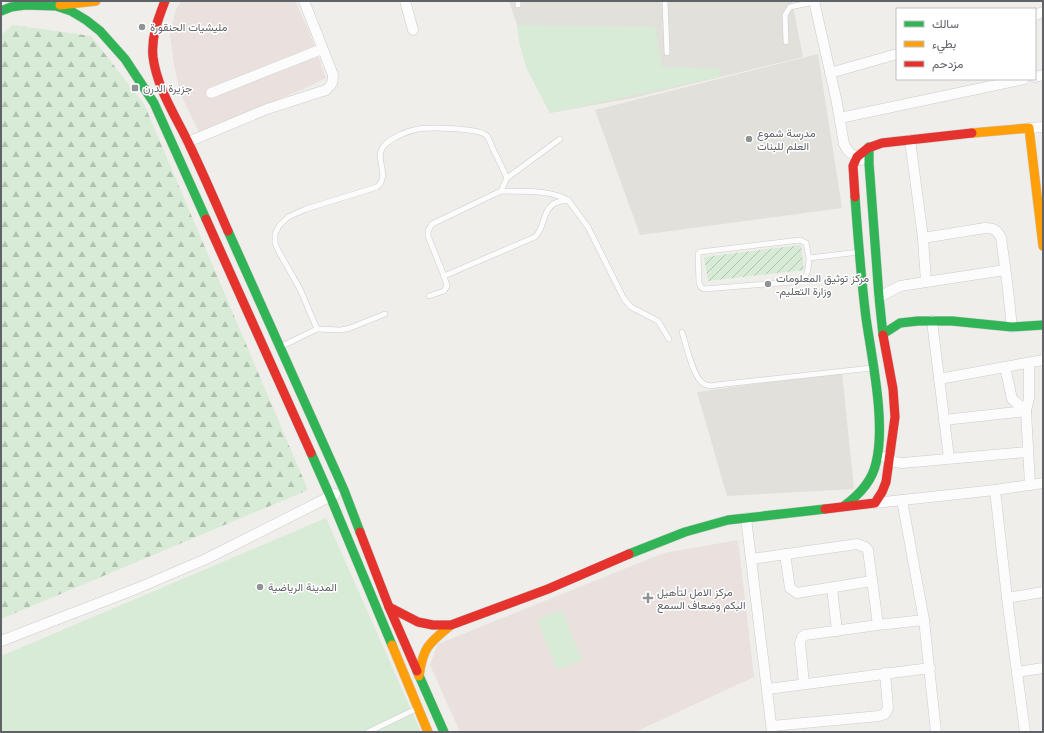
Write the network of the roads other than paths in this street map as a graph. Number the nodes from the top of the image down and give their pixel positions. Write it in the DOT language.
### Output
graph roads {
  1 [pos="40,1"];
  2 [pos="96,1"];
  3 [pos="165,1"];
  4 [pos="304,1"];
  5 [pos="406,1"];
  6 [pos="665,1"];
  7 [pos="814,1"];
  8 [pos="55,5"];
  9 [pos="1,11"];
  10 [pos="413,30"];
  11 [pos="786,42"];
  12 [pos="322,49"];
  13 [pos="667,53"];
  14 [pos="896,54"];
  15 [pos="830,73"];
  16 [pos="1019,80"];
  17 [pos="211,93"];
  18 [pos="840,118"];
  19 [pos="1043,127"];
  20 [pos="1029,128"];
  21 [pos="560,139"];
  22 [pos="910,140"];
  23 [pos="188,142"];
  24 [pos="869,147"];
  25 [pos="856,157"];
  26 [pos="869,163"];
  27 [pos="507,178"];
  28 [pos="501,191"];
  29 [pos="568,200"];
  30 [pos="923,238"];
  31 [pos="1043,246"];
  32 [pos="860,252"];
  33 [pos="809,258"];
  34 [pos="1005,270"];
  35 [pos="444,276"];
  36 [pos="926,282"];
  37 [pos="429,296"];
  38 [pos="879,297"];
  39 [pos="385,314"];
  40 [pos="932,321"];
  41 [pos="1043,325"];
  42 [pos="1012,327"];
  43 [pos="317,329"];
  44 [pos="682,332"];
  45 [pos="883,334"];
  46 [pos="669,339"];
  47 [pos="280,347"];
  48 [pos="1043,360"];
  49 [pos="1029,363"];
  50 [pos="1004,367"];
  51 [pos="874,368"];
  52 [pos="939,380"];
  53 [pos="1026,411"];
  54 [pos="944,420"];
  55 [pos="1027,452"];
  56 [pos="878,453"];
  57 [pos="949,458"];
  58 [pos="890,460"];
  59 [pos="1043,483"];
  60 [pos="1030,485"];
  61 [pos="344,490"];
  62 [pos="995,490"];
  63 [pos="330,496"];
  64 [pos="902,500"];
  65 [pos="875,503"];
  66 [pos="844,506"];
  67 [pos="746,518"];
  68 [pos="785,554"];
  69 [pos="751,559"];
  70 [pos="872,581"];
  71 [pos="832,588"];
  72 [pos="1043,592"];
  73 [pos="1007,598"];
  74 [pos="389,607"];
  75 [pos="924,620"];
  76 [pos="451,625"];
  77 [pos="878,625"];
  78 [pos="837,631"];
  79 [pos="1,641"];
  80 [pos="930,668"];
  81 [pos="1043,668"];
  82 [pos="1017,672"];
  83 [pos="885,673"];
  84 [pos="419,676"];
  85 [pos="804,684"];
  86 [pos="768,689"];
  87 [pos="417,709"];
  88 [pos="772,729"];
  89 [pos="368,732"];
  90 [pos="428,732"];
  91 [pos="444,732"];
  92 [pos="936,732"];
  93 [pos="1025,732"];
  1 -- 8 [label="main road"];
  2 -- 8 [label="main road"];
  3 -- 23 [label="main road"];
  4 -- 12 [label="street"];
  5 -- 10 [label="street"];
  6 -- 13 [label="lane"];
  7 -- 11 [label="lane"];
  7 -- 15 [label="street"];
  8 -- 9 [label="main road"];
  8 -- 63 [label="main road"];
  12 -- 17 [label="street"];
  12 -- 23 [label="street"];
  14 -- 15 [label="street"];
  15 -- 18 [label="street"];
  16 -- 18 [label="street"];
  18 -- 25 [label="street"];
  19 -- 20 [label="street"];
  20 -- 22 [label="main road"];
  20 -- 31 [label="main road"];
  21 -- 27 [label="lane"];
  22 -- 24 [label="main road"];
  22 -- 30 [label="street"];
  23 -- 47 [label="main road"];
  24 -- 25 [label="main road"];
  24 -- 26 [label="main road"];
  25 -- 26 [label="street"];
  25 -- 32 [label="main road"];
  26 -- 38 [label="main road"];
  27 -- 28 [label="lane"];
  27 -- 43 [label="lane"];
  28 -- 29 [label="lane"];
  28 -- 35 [label="lane"];
  29 -- 35 [label="lane"];
  29 -- 46 [label="lane"];
  30 -- 34 [label="street"];
  30 -- 36 [label="street"];
  32 -- 33 [label="lane"];
  32 -- 51 [label="main road"];
  33 -- 33 [label="lane"];
  34 -- 36 [label="street"];
  34 -- 42 [label="street"];
  35 -- 37 [label="lane"];
  36 -- 38 [label="street"];
  38 -- 45 [label="main road"];
  39 -- 43 [label="lane"];
  40 -- 42 [label="main road"];
  40 -- 45 [label="main road"];
  40 -- 52 [label="street"];
  41 -- 42 [label="main road"];
  43 -- 47 [label="lane"];
  44 -- 51 [label="lane"];
  45 -- 58 [label="main road"];
  47 -- 61 [label="main road"];
  48 -- 49 [label="street"];
  49 -- 50 [label="street"];
  49 -- 53 [label="street"];
  50 -- 52 [label="street"];
  50 -- 53 [label="street"];
  51 -- 56 [label="main road"];
  52 -- 54 [label="street"];
  53 -- 54 [label="street"];
  53 -- 55 [label="street"];
  54 -- 57 [label="street"];
  55 -- 57 [label="street"];
  55 -- 60 [label="street"];
  56 -- 58 [label="street"];
  56 -- 66 [label="main road"];
  57 -- 58 [label="street"];
  58 -- 65 [label="main road"];
  59 -- 60 [label="street"];
  60 -- 62 [label="street"];
  61 -- 63 [label="street"];
  61 -- 74 [label="main road"];
  62 -- 64 [label="street"];
  62 -- 73 [label="street"];
  63 -- 79 [label="street"];
  63 -- 87 [label="main road"];
  64 -- 65 [label="street"];
  64 -- 75 [label="street"];
  65 -- 66 [label="main road"];
  66 -- 67 [label="main road"];
  67 -- 69 [label="street"];
  67 -- 76 [label="main road"];
  68 -- 69 [label="street"];
  68 -- 70 [label="street"];
  68 -- 71 [label="street"];
  69 -- 86 [label="street"];
  70 -- 71 [label="street"];
  70 -- 77 [label="street"];
  71 -- 78 [label="street"];
  72 -- 73 [label="street"];
  73 -- 82 [label="street"];
  74 -- 76 [label="main road"];
  74 -- 84 [label="main road"];
  75 -- 77 [label="street"];
  75 -- 80 [label="street"];
  76 -- 84 [label="main road"];
  77 -- 78 [label="street"];
  78 -- 85 [label="street"];
  80 -- 83 [label="street"];
  80 -- 92 [label="street"];
  81 -- 82 [label="street"];
  82 -- 93 [label="street"];
  83 -- 85 [label="street"];
  83 -- 88 [label="street"];
  84 -- 91 [label="main road"];
  85 -- 86 [label="street"];
  86 -- 88 [label="street"];
  87 -- 89 [label="lane"];
  87 -- 90 [label="main road"];
}
